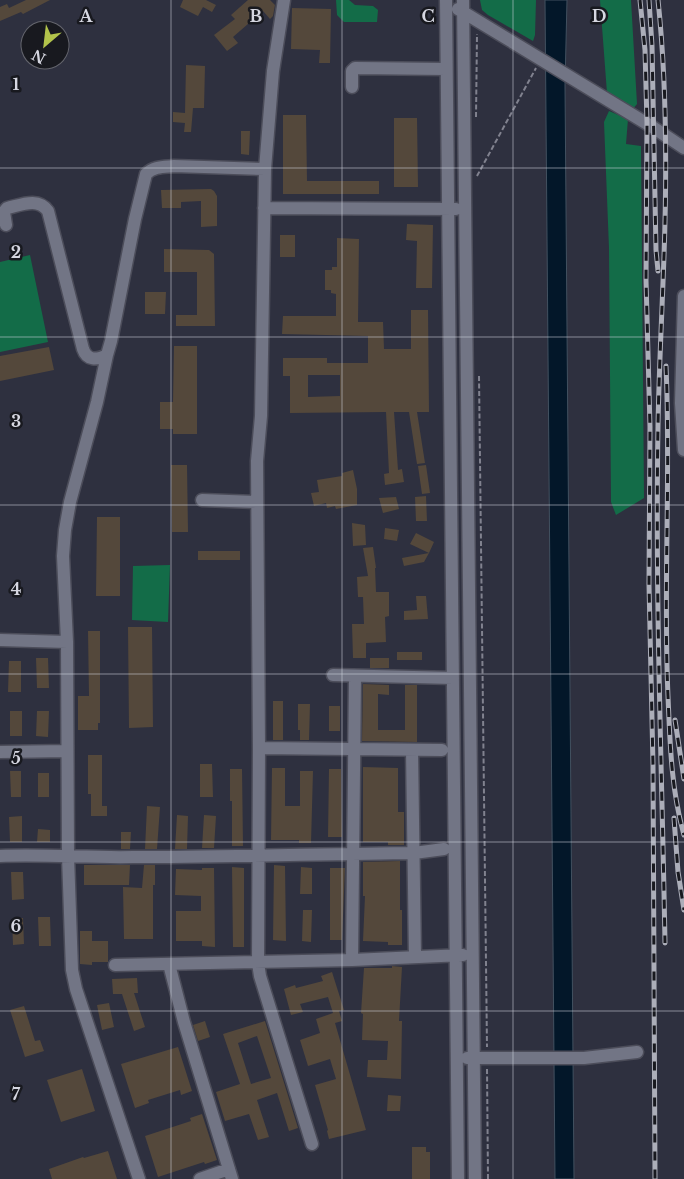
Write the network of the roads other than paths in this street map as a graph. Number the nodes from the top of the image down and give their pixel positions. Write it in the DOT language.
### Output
graph roads {
  1 [pos="284,0"];
  2 [pos="446,1"];
  3 [pos="463,6"];
  4 [pos="446,69"];
  5 [pos="352,87"];
  6 [pos="684,148"];
  7 [pos="265,169"];
  8 [pos="264,208"];
  9 [pos="466,209"];
  10 [pos="448,210"];
  11 [pos="6,225"];
  12 [pos="684,296"];
  13 [pos="107,355"];
  14 [pos="684,450"];
  15 [pos="202,500"];
  16 [pos="257,502"];
  17 [pos="0,640"];
  18 [pos="67,642"];
  19 [pos="333,675"];
  20 [pos="355,676"];
  21 [pos="453,678"];
  22 [pos="259,748"];
  23 [pos="353,749"];
  24 [pos="412,750"];
  25 [pos="442,750"];
  26 [pos="66,751"];
  27 [pos="0,752"];
  28 [pos="444,850"];
  29 [pos="414,853"];
  30 [pos="352,854"];
  31 [pos="257,855"];
  32 [pos="0,856"];
  33 [pos="68,856"];
  34 [pos="473,955"];
  35 [pos="456,956"];
  36 [pos="415,958"];
  37 [pos="352,960"];
  38 [pos="258,963"];
  39 [pos="169,964"];
  40 [pos="115,965"];
  41 [pos="637,1052"];
  42 [pos="457,1058"];
  43 [pos="481,1058"];
  44 [pos="312,1144"];
  45 [pos="231,1174"];
  46 [pos="139,1179"];
  47 [pos="200,1179"];
  48 [pos="458,1179"];
  49 [pos="475,1179"];
  1 -- 7 [label="street"];
  2 -- 3 [label="street"];
  2 -- 4 [label="street"];
  3 -- 6 [label="street"];
  3 -- 9 [label="street"];
  4 -- 5 [label="street"];
  4 -- 10 [label="street"];
  7 -- 8 [label="street"];
  7 -- 13 [label="street"];
  8 -- 10 [label="street"];
  8 -- 16 [label="street"];
  9 -- 10 [label="street"];
  9 -- 34 [label="street"];
  10 -- 21 [label="street"];
  11 -- 13 [label="street"];
  12 -- 14 [label="street"];
  13 -- 18 [label="street"];
  15 -- 16 [label="street"];
  16 -- 22 [label="street"];
  17 -- 18 [label="street"];
  18 -- 26 [label="street"];
  19 -- 20 [label="street"];
  20 -- 21 [label="street"];
  20 -- 23 [label="street"];
  21 -- 35 [label="street"];
  22 -- 23 [label="street"];
  22 -- 31 [label="street"];
  23 -- 24 [label="street"];
  23 -- 30 [label="street"];
  24 -- 25 [label="street"];
  24 -- 29 [label="street"];
  26 -- 27 [label="street"];
  26 -- 33 [label="street"];
  28 -- 29 [label="street"];
  29 -- 30 [label="street"];
  29 -- 36 [label="street"];
  30 -- 31 [label="street"];
  30 -- 37 [label="street"];
  31 -- 33 [label="street"];
  31 -- 38 [label="street"];
  32 -- 33 [label="street"];
  33 -- 46 [label="street"];
  34 -- 35 [label="street"];
  34 -- 43 [label="street"];
  35 -- 36 [label="street"];
  35 -- 42 [label="street"];
  36 -- 37 [label="street"];
  37 -- 38 [label="street"];
  38 -- 39 [label="street"];
  38 -- 44 [label="street"];
  39 -- 40 [label="street"];
  39 -- 45 [label="street"];
  41 -- 43 [label="street"];
  42 -- 43 [label="street"];
  42 -- 48 [label="street"];
  43 -- 49 [label="street"];
  45 -- 47 [label="street"];
}
